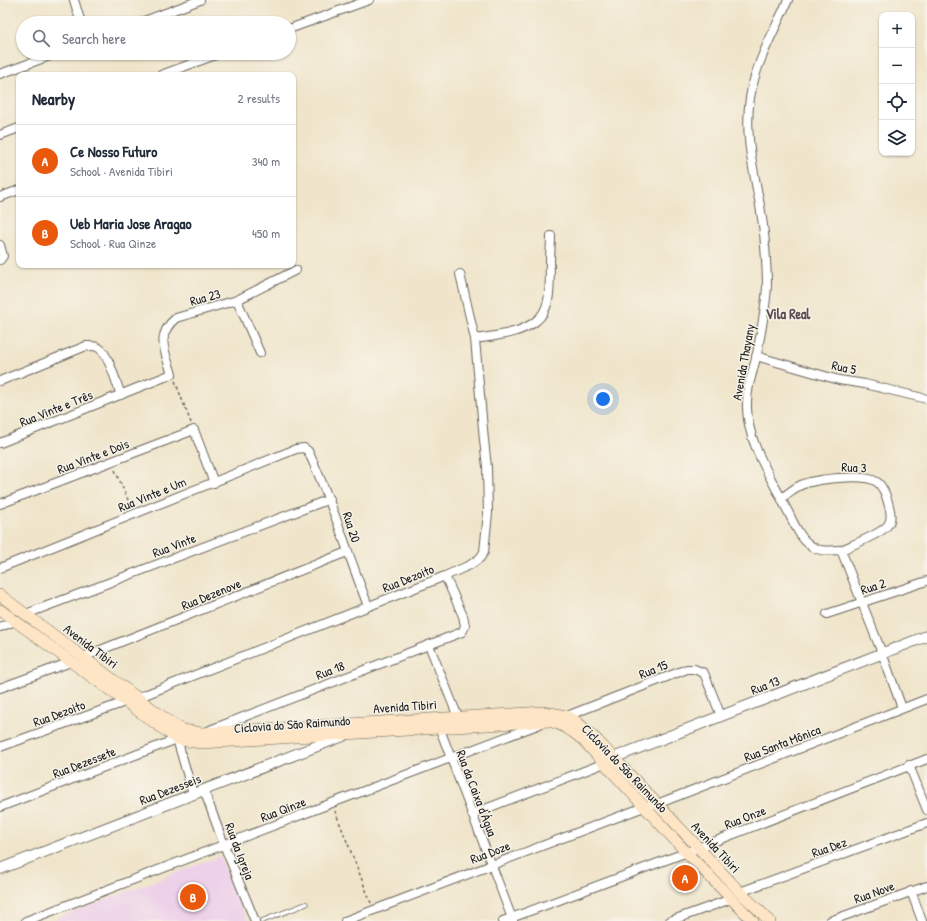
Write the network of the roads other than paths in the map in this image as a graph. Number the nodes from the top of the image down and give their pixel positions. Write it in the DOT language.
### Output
graph roads {
  1 [pos="74,0"];
  2 [pos="200,0"];
  3 [pos="368,0"];
  4 [pos="788,0"];
  5 [pos="79,16"];
  6 [pos="158,16"];
  7 [pos="296,26"];
  8 [pos="39,60"];
  9 [pos="202,60"];
  10 [pos="169,72"];
  11 [pos="0,74"];
  12 [pos="16,129"];
  13 [pos="0,135"];
  14 [pos="16,191"];
  15 [pos="0,197"];
  16 [pos="551,236"];
  17 [pos="0,245"];
  18 [pos="0,260"];
  19 [pos="296,270"];
  20 [pos="460,274"];
  21 [pos="237,300"];
  22 [pos="475,339"];
  23 [pos="260,353"];
  24 [pos="756,356"];
  25 [pos="0,381"];
  26 [pos="121,395"];
  27 [pos="927,399"];
  28 [pos="0,443"];
  29 [pos="311,456"];
  30 [pos="214,483"];
  31 [pos="782,498"];
  32 [pos="330,499"];
  33 [pos="0,504"];
  34 [pos="841,550"];
  35 [pos="347,552"];
  36 [pos="0,568"];
  37 [pos="445,576"];
  38 [pos="927,581"];
  39 [pos="0,595"];
  40 [pos="862,602"];
  41 [pos="368,606"];
  42 [pos="0,610"];
  43 [pos="26,614"];
  44 [pos="826,614"];
  45 [pos="15,621"];
  46 [pos="0,627"];
  47 [pos="41,633"];
  48 [pos="927,636"];
  49 [pos="429,645"];
  50 [pos="882,653"];
  51 [pos="83,657"];
  52 [pos="71,662"];
  53 [pos="0,688"];
  54 [pos="137,698"];
  55 [pos="927,699"];
  56 [pos="125,702"];
  57 [pos="902,708"];
  58 [pos="568,716"];
  59 [pos="721,716"];
  60 [pos="458,717"];
  61 [pos="548,721"];
  62 [pos="438,723"];
  63 [pos="349,734"];
  64 [pos="176,738"];
  65 [pos="201,738"];
  66 [pos="0,747"];
  67 [pos="451,758"];
  68 [pos="927,759"];
  69 [pos="609,760"];
  70 [pos="909,765"];
  71 [pos="204,790"];
  72 [pos="194,794"];
  73 [pos="657,804"];
  74 [pos="644,806"];
  75 [pos="0,807"];
  76 [pos="927,810"];
  77 [pos="472,814"];
  78 [pos="927,824"];
  79 [pos="224,845"];
  80 [pos="698,848"];
  81 [pos="686,852"];
  82 [pos="492,864"];
  83 [pos="0,869"];
  84 [pos="927,886"];
  85 [pos="911,891"];
  86 [pos="736,896"];
  87 [pos="306,904"];
  88 [pos="513,919"];
  89 [pos="26,921"];
  90 [pos="255,921"];
  91 [pos="262,921"];
  92 [pos="345,921"];
  93 [pos="503,921"];
  94 [pos="670,921"];
  95 [pos="753,921"];
  96 [pos="770,921"];
  97 [pos="830,921"];
  98 [pos="922,921"];
  1 -- 5 [label="street"];
  2 -- 6 [label="street"];
  3 -- 7 [label="street"];
  4 -- 24 [label="street, Avenida Thayany"];
  8 -- 11 [label="street"];
  9 -- 10 [label="street"];
  12 -- 13 [label="street"];
  14 -- 15 [label="street"];
  16 -- 22 [label="street"];
  17 -- 18 [label="street"];
  19 -- 21 [label="street, Rua 23"];
  20 -- 22 [label="street, Rua Dezoito"];
  21 -- 23 [label="street"];
  21 -- 26 [label="street, Rua 23"];
  22 -- 37 [label="street, Rua Dezoito"];
  24 -- 27 [label="street, Rua 5"];
  24 -- 31 [label="street, Avenida Thayany"];
  25 -- 26 [label="street"];
  26 -- 28 [label="street, Rua Vinte e Três"];
  29 -- 30 [label="street, Rua Vinte e Um"];
  29 -- 32 [label="street, Rua 20"];
  30 -- 33 [label="street, Rua Vinte e Dois"];
  30 -- 36 [label="street, Rua Vinte e Um"];
  31 -- 34 [label="street, Avenida Thayany"];
  31 -- 34 [label="street, Rua 3"];
  32 -- 35 [label="street, Rua 20"];
  32 -- 43 [label="street, Rua Vinte"];
  34 -- 40 [label="street"];
  35 -- 41 [label="street, Rua 20"];
  35 -- 51 [label="street, Rua Dezenove"];
  37 -- 41 [label="street, Rua Dezoito"];
  37 -- 49 [label="street, Rua 18"];
  38 -- 40 [label="street, Rua 2"];
  39 -- 43 [label="main road, Avenida Tibiri"];
  40 -- 44 [label="street, Rua 2"];
  40 -- 50 [label="street"];
  41 -- 54 [label="street, Rua Dezoito"];
  42 -- 45 [label="main road, Avenida Tibiri"];
  43 -- 47 [label="main road, Avenida Tibiri"];
  45 -- 46 [label="street"];
  45 -- 47 [label="main road, Avenida Tibiri"];
  47 -- 51 [label="main road, Avenida Tibiri"];
  47 -- 52 [label="main road, Avenida Tibiri"];
  48 -- 50 [label="street, Rua 13"];
  49 -- 60 [label="street"];
  49 -- 65 [label="street, Rua 18"];
  50 -- 57 [label="street"];
  50 -- 59 [label="street, Rua 13"];
  51 -- 54 [label="main road, Avenida Tibiri"];
  52 -- 53 [label="street"];
  52 -- 56 [label="main road, Avenida Tibiri"];
  54 -- 65 [label="main road, Avenida Tibiri"];
  55 -- 57 [label="street, Rua Santa Mônica"];
  56 -- 64 [label="main road, Avenida Tibiri"];
  56 -- 66 [label="street, Rua Dezoito"];
  57 -- 73 [label="street, Rua Santa Mônica"];
  58 -- 59 [label="street, Rua 15"];
  58 -- 60 [label="main road, Avenida Tibiri"];
  58 -- 69 [label="main road, Avenida Tibiri"];
  59 -- 69 [label="street, Rua 13"];
  60 -- 62 [label="main road, Avenida Tibiri"];
  61 -- 62 [label="main road, Avenida Tibiri"];
  61 -- 67 [label="street, Rua Qinze"];
  61 -- 69 [label="main road, Avenida Tibiri"];
  62 -- 63 [label="main road, Avenida Tibiri"];
  62 -- 65 [label="main road, Avenida Tibiri"];
  62 -- 67 [label="street, Rua da Caixa d'Água"];
  63 -- 65 [label="main road, Avenida Tibiri"];
  63 -- 71 [label="street, Rua Dezesseis"];
  64 -- 65 [label="main road, Avenida Tibiri"];
  64 -- 72 [label="street"];
  64 -- 75 [label="street, Rua Dezessete"];
  67 -- 77 [label="street, Rua da Caixa d'Água"];
  67 -- 79 [label="street, Rua Qinze"];
  68 -- 70 [label="street, Rua Onze"];
  69 -- 73 [label="main road, Avenida Tibiri"];
  69 -- 74 [label="main road, Avenida Tibiri"];
  69 -- 77 [label="street, Rua 13"];
  70 -- 76 [label="street"];
  70 -- 80 [label="street, Rua Onze"];
  71 -- 72 [label="street, Rua Dezesseis"];
  71 -- 79 [label="street, Rua da Igreja"];
  72 -- 83 [label="street, Rua Dezesseis"];
  73 -- 74 [label="street, Rua Santa Mônica"];
  73 -- 80 [label="main road, Avenida Tibiri"];
  74 -- 81 [label="main road, Avenida Tibiri"];
  74 -- 82 [label="street, Rua Doze"];
  77 -- 82 [label="street, Rua da Caixa d'Água"];
  78 -- 86 [label="street, Rua Dez"];
  79 -- 89 [label="street, Rua Qinze"];
  79 -- 90 [label="street, Rua da Igreja"];
  80 -- 81 [label="street, Rua Onze"];
  80 -- 86 [label="main road, Avenida Tibiri"];
  81 -- 86 [label="main road, Avenida Tibiri"];
  81 -- 88 [label="street, Rua Onze"];
  82 -- 88 [label="street, Rua da Caixa d'Água"];
  82 -- 92 [label="street, Rua Doze"];
  84 -- 85 [label="street, Rua Nove"];
  85 -- 97 [label="street, Rua Nove"];
  85 -- 98 [label="street"];
  86 -- 94 [label="street, Rua Dez"];
  86 -- 95 [label="main road, Avenida Tibiri"];
  86 -- 96 [label="main road, Avenida Tibiri"];
  87 -- 91 [label="lane"];
  88 -- 93 [label="street, Rua Onze"];
}
